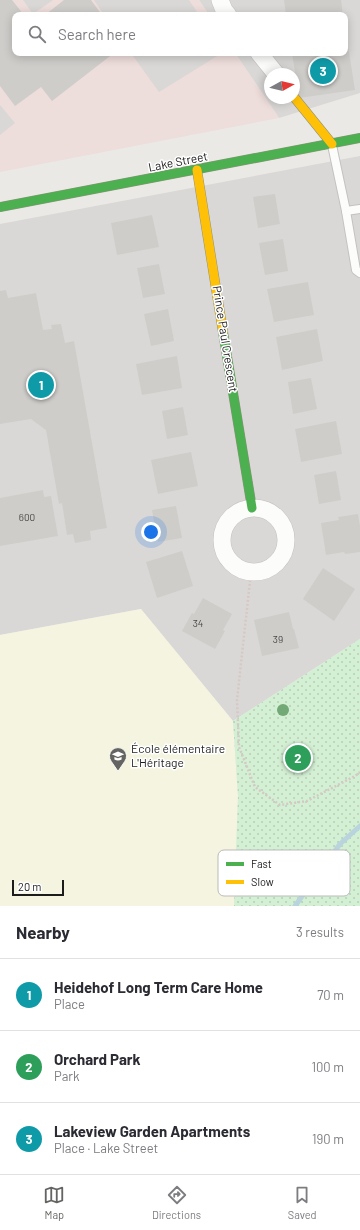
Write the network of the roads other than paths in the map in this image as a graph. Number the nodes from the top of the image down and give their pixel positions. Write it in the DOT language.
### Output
graph roads {
  1 [pos="220,0"];
  2 [pos="226,12"];
  3 [pos="261,56"];
  4 [pos="271,68"];
  5 [pos="300,104"];
  6 [pos="360,138"];
  7 [pos="332,144"];
  8 [pos="197,170"];
  9 [pos="0,207"];
  10 [pos="360,208"];
  11 [pos="346,211"];
  12 [pos="360,274"];
  13 [pos="252,508"];
  1 -- 2 [label="street"];
  3 -- 4 [label="street"];
  5 -- 7 [label="street"];
  6 -- 7 [label="street, Lake Street"];
  7 -- 8 [label="street, Lake Street"];
  7 -- 11 [label="lane"];
  8 -- 9 [label="street, Lake Street"];
  8 -- 13 [label="street, Prince Paul Crescent"];
  10 -- 11 [label="lane"];
  11 -- 12 [label="lane"];
  13 -- 13 [label="street"];
}
